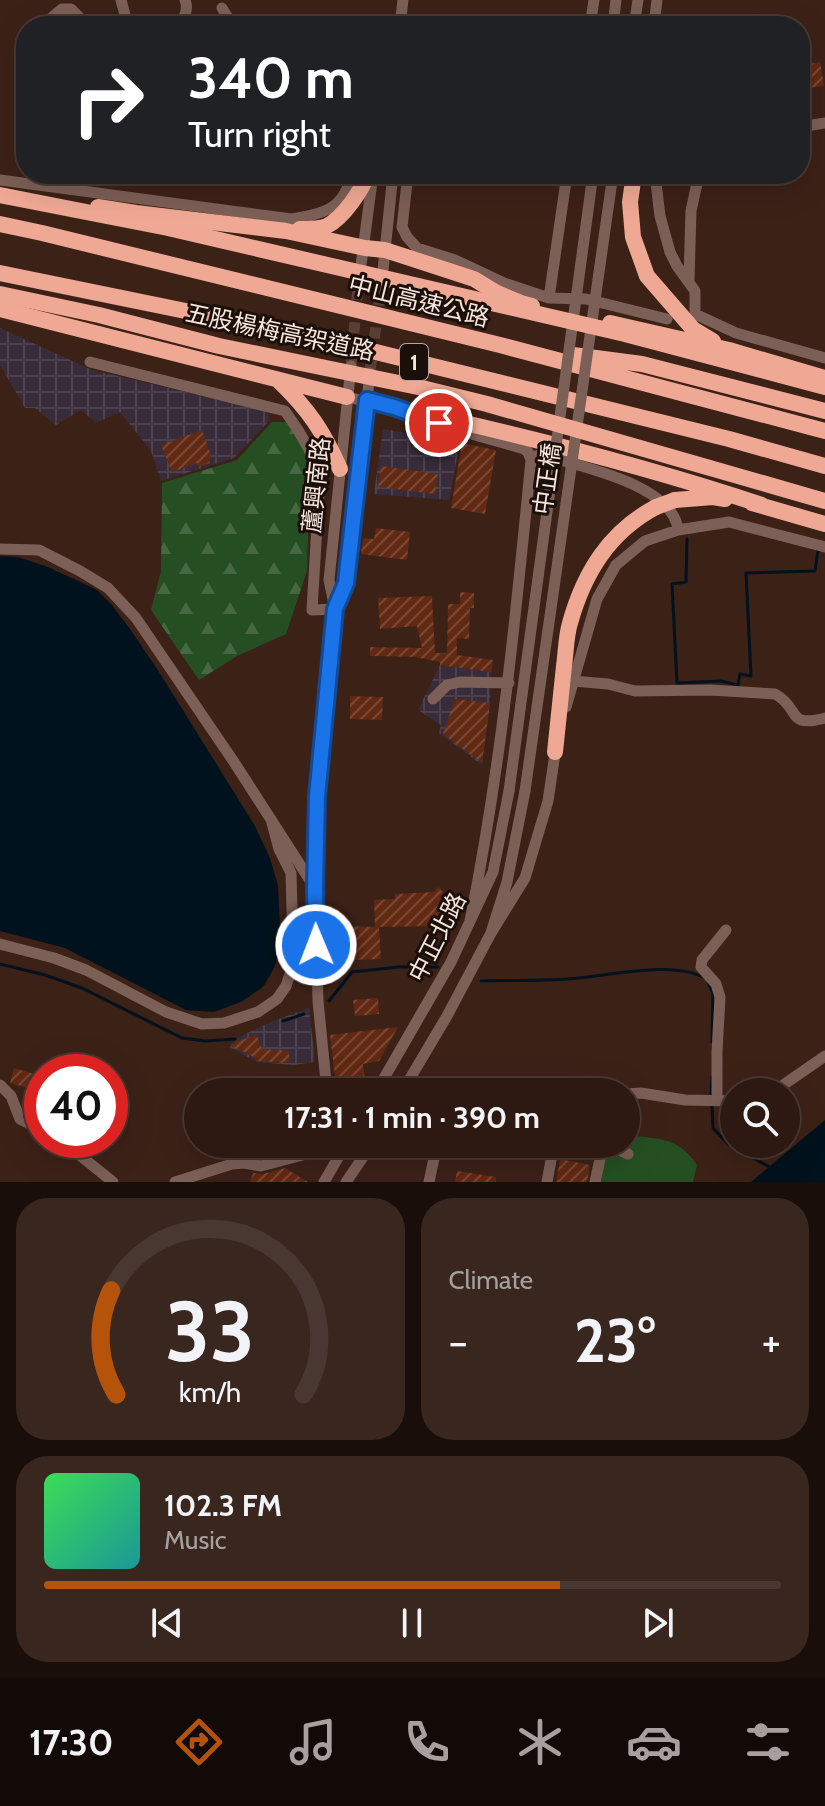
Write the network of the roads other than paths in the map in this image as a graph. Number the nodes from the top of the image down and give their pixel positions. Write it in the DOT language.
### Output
graph roads {
  1 [pos="222,8"];
  2 [pos="54,16"];
  3 [pos="78,16"];
  4 [pos="227,16"];
  5 [pos="30,184"];
  6 [pos="350,184"];
  7 [pos="365,184"];
  8 [pos="370,184"];
  9 [pos="392,184"];
  10 [pos="407,184"];
  11 [pos="566,184"];
  12 [pos="592,184"];
  13 [pos="612,184"];
  14 [pos="633,184"];
  15 [pos="656,184"];
  16 [pos="697,184"];
  17 [pos="0,193"];
  18 [pos="0,224"];
  19 [pos="286,231"];
  20 [pos="365,248"];
  21 [pos="385,250"];
  22 [pos="0,273"];
  23 [pos="689,280"];
  24 [pos="358,288"];
  25 [pos="381,289"];
  26 [pos="0,294"];
  27 [pos="549,298"];
  28 [pos="0,309"];
  29 [pos="667,319"];
  30 [pos="500,345"];
  31 [pos="729,350"];
  32 [pos="825,358"];
  33 [pos="90,362"];
  34 [pos="351,366"];
  35 [pos="370,371"];
  36 [pos="825,378"];
  37 [pos="278,379"];
  38 [pos="825,387"];
  39 [pos="347,397"];
  40 [pos="367,400"];
  41 [pos="394,407"];
  42 [pos="825,411"];
  43 [pos="825,431"];
  44 [pos="531,460"];
  45 [pos="825,466"];
  46 [pos="340,469"];
  47 [pos="825,501"];
  48 [pos="762,505"];
  49 [pos="825,524"];
  50 [pos="678,530"];
  51 [pos="825,547"];
  52 [pos="0,549"];
  53 [pos="335,609"];
  54 [pos="573,681"];
  55 [pos="509,683"];
  56 [pos="433,699"];
  57 [pos="825,718"];
  58 [pos="555,752"];
  59 [pos="509,791"];
  60 [pos="525,791"];
  61 [pos="271,819"];
  62 [pos="315,888"];
  63 [pos="470,921"];
  64 [pos="726,930"];
  65 [pos="491,933"];
  66 [pos="0,944"];
  67 [pos="825,1056"];
  68 [pos="326,1078"];
  69 [pos="384,1078"];
  70 [pos="410,1078"];
  71 [pos="793,1078"];
  72 [pos="0,1085"];
  73 [pos="640,1093"];
  74 [pos="712,1100"];
  75 [pos="720,1100"];
  76 [pos="24,1121"];
  77 [pos="83,1158"];
  78 [pos="288,1158"];
  79 [pos="338,1158"];
  80 [pos="362,1158"];
  81 [pos="434,1158"];
  82 [pos="551,1158"];
  83 [pos="600,1158"];
  84 [pos="327,1176"];
  85 [pos="113,1182"];
  86 [pos="175,1182"];
  87 [pos="346,1182"];
  88 [pos="429,1182"];
  89 [pos="547,1182"];
  90 [pos="595,1182"];
  1 -- 4 [label="street"];
  2 -- 3 [label="street"];
  5 -- 6 [label="street"];
  7 -- 19 [label="highway"];
  8 -- 20 [label="street"];
  9 -- 21 [label="street"];
  10 -- 27 [label="street"];
  11 -- 27 [label="street"];
  12 -- 59 [label="street, 中正橋, bridge"];
  13 -- 60 [label="street, 中正橋, bridge"];
  14 -- 31 [label="highway"];
  15 -- 23 [label="street"];
  16 -- 23 [label="street"];
  17 -- 19 [label="highway"];
  17 -- 38 [label="highway, bridge"];
  18 -- 30 [label="highway, 中山高速公路 / 1"];
  19 -- 20 [label="highway"];
  20 -- 21 [label="highway"];
  20 -- 24 [label="street"];
  21 -- 25 [label="street"];
  21 -- 31 [label="highway"];
  22 -- 45 [label="highway, 1"];
  23 -- 32 [label="street"];
  26 -- 47 [label="highway, 五股楊梅高架道路 / 1, bridge"];
  27 -- 29 [label="street"];
  28 -- 37 [label="highway"];
  30 -- 42 [label="highway"];
  30 -- 43 [label="highway, 中山高速公路 / 1"];
  31 -- 36 [label="highway"];
  33 -- 53 [label="street"];
  34 -- 39 [label="street, 蘆興南路"];
  35 -- 40 [label="street, 蘆興南路"];
  37 -- 39 [label="highway"];
  37 -- 46 [label="highway"];
  39 -- 40 [label="street"];
  39 -- 46 [label="street, 蘆興南路"];
  40 -- 41 [label="street"];
  40 -- 53 [label="street, 蘆興南路"];
  41 -- 44 [label="street"];
  41 -- 48 [label="highway"];
  44 -- 50 [label="street"];
  44 -- 55 [label="street"];
  46 -- 53 [label="street, 蘆興南路"];
  48 -- 49 [label="highway"];
  48 -- 58 [label="highway, bridge"];
  50 -- 51 [label="street"];
  50 -- 54 [label="street"];
  52 -- 61 [label="street"];
  53 -- 62 [label="street, 蘆興南路"];
  54 -- 57 [label="street"];
  54 -- 58 [label="street"];
  55 -- 56 [label="street"];
  55 -- 63 [label="street"];
  58 -- 65 [label="street"];
  59 -- 63 [label="street, 中正北路"];
  60 -- 65 [label="street, 中正北路"];
  61 -- 62 [label="street"];
  61 -- 66 [label="street"];
  62 -- 68 [label="street, 蘆興南路"];
  63 -- 69 [label="street, 中正北路"];
  64 -- 74 [label="street"];
  65 -- 70 [label="street, 中正北路"];
  67 -- 71 [label="street"];
  72 -- 76 [label="street"];
  73 -- 74 [label="street"];
  74 -- 75 [label="street"];
  77 -- 85 [label="street"];
  78 -- 86 [label="street"];
  79 -- 84 [label="street"];
  80 -- 87 [label="street"];
  81 -- 88 [label="street"];
  82 -- 89 [label="street"];
  83 -- 90 [label="street"];
}
